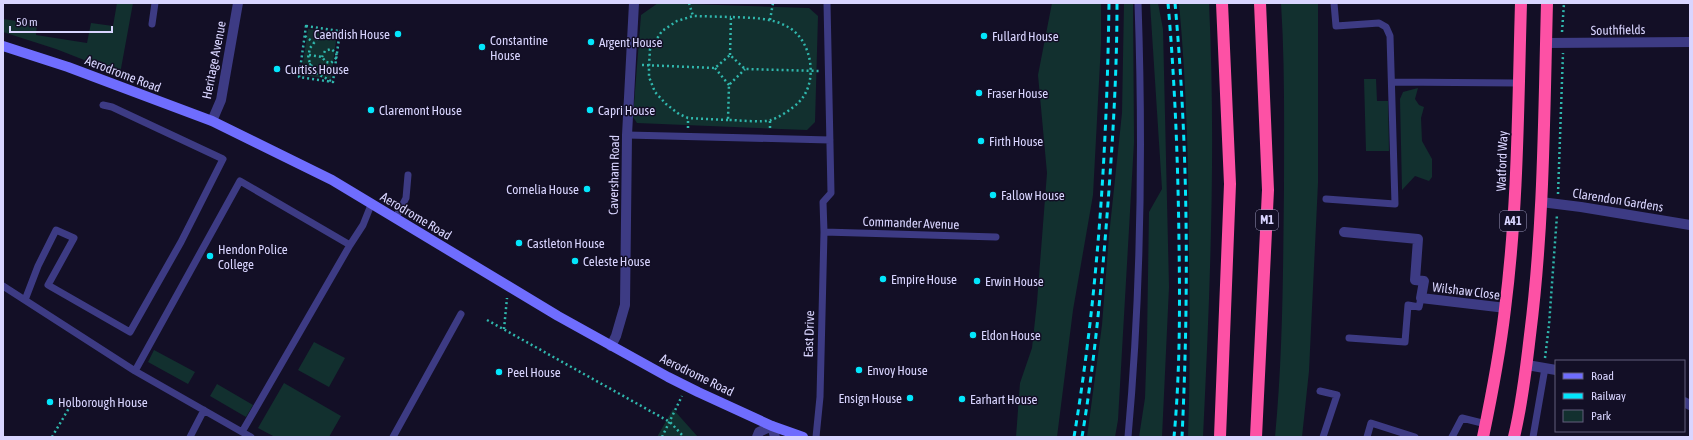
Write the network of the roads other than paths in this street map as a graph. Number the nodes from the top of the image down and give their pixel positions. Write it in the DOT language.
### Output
graph roads {
  1 [pos="155,3"];
  2 [pos="238,3"];
  3 [pos="634,3"];
  4 [pos="827,3"];
  5 [pos="1138,3"];
  6 [pos="1222,3"];
  7 [pos="1260,3"];
  8 [pos="1334,3"];
  9 [pos="1521,3"];
  10 [pos="1547,3"];
  11 [pos="152,24"];
  12 [pos="1690,42"];
  13 [pos="1546,43"];
  14 [pos="3,46"];
  15 [pos="1392,82"];
  16 [pos="1518,83"];
  17 [pos="103,105"];
  18 [pos="212,122"];
  19 [pos="628,135"];
  20 [pos="830,140"];
  21 [pos="408,175"];
  22 [pos="1326,199"];
  23 [pos="1541,202"];
  24 [pos="371,205"];
  25 [pos="395,219"];
  26 [pos="1690,226"];
  27 [pos="824,232"];
  28 [pos="1344,232"];
  29 [pos="996,237"];
  30 [pos="350,245"];
  31 [pos="3,286"];
  32 [pos="1421,298"];
  33 [pos="25,300"];
  34 [pos="1506,308"];
  35 [pos="461,314"];
  36 [pos="1349,338"];
  37 [pos="611,346"];
  38 [pos="1527,365"];
  39 [pos="1545,368"];
  40 [pos="1555,370"];
  41 [pos="135,371"];
  42 [pos="1320,391"];
  43 [pos="204,410"];
  44 [pos="1486,424"];
  45 [pos="772,426"];
  46 [pos="242,432"];
  47 [pos="1404,435"];
  48 [pos="190,437"];
  49 [pos="251,437"];
  50 [pos="393,437"];
  51 [pos="757,437"];
  52 [pos="775,437"];
  53 [pos="803,437"];
  54 [pos="816,437"];
  55 [pos="1128,437"];
  56 [pos="1220,437"];
  57 [pos="1256,437"];
  58 [pos="1323,437"];
  59 [pos="1367,437"];
  60 [pos="1416,437"];
  61 [pos="1452,437"];
  62 [pos="1483,437"];
  63 [pos="1514,437"];
  64 [pos="1533,437"];
  1 -- 11 [label="lane"];
  2 -- 18 [label="street, Heritage Avenue"];
  3 -- 19 [label="street, Caversham Road"];
  4 -- 20 [label="lane, East Drive"];
  5 -- 55 [label="lane"];
  6 -- 56 [label="highway"];
  7 -- 57 [label="highway, M1"];
  8 -- 15 [label="lane"];
  9 -- 16 [label="highway, Watford Way / A41"];
  10 -- 13 [label="highway, A41"];
  12 -- 13 [label="street, Southfields"];
  13 -- 23 [label="highway, A41"];
  14 -- 18 [label="street, Aerodrome Road"];
  15 -- 16 [label="lane"];
  15 -- 22 [label="lane"];
  16 -- 34 [label="highway, Watford Way / A41"];
  17 -- 33 [label="lane"];
  18 -- 24 [label="street, Aerodrome Road"];
  19 -- 20 [label="lane"];
  19 -- 37 [label="street, Caversham Road"];
  20 -- 27 [label="lane, East Drive"];
  21 -- 25 [label="lane"];
  23 -- 26 [label="street, Clarendon Gardens"];
  23 -- 38 [label="highway, A41"];
  24 -- 25 [label="street, Aerodrome Road"];
  24 -- 30 [label="lane"];
  25 -- 37 [label="street, Aerodrome Road"];
  27 -- 29 [label="lane, Commander Avenue"];
  27 -- 54 [label="lane, East Drive"];
  28 -- 32 [label="street, Wilshaw Close"];
  30 -- 41 [label="lane"];
  30 -- 46 [label="lane"];
  31 -- 33 [label="lane"];
  32 -- 34 [label="street, Wilshaw Close"];
  32 -- 36 [label="lane"];
  33 -- 41 [label="lane"];
  34 -- 44 [label="highway, Watford Way / A41"];
  35 -- 50 [label="lane"];
  37 -- 45 [label="street, Aerodrome Road"];
  38 -- 39 [label="street"];
  38 -- 63 [label="highway, A41"];
  39 -- 40 [label="street"];
  39 -- 64 [label="lane"];
  41 -- 43 [label="lane"];
  42 -- 58 [label="lane"];
  43 -- 46 [label="lane"];
  43 -- 48 [label="lane"];
  44 -- 61 [label="lane"];
  44 -- 62 [label="highway, Watford Way / A41"];
  45 -- 51 [label="street"];
  45 -- 52 [label="street"];
  45 -- 53 [label="street, Aerodrome Road"];
  46 -- 49 [label="lane"];
  47 -- 59 [label="lane"];
  47 -- 60 [label="lane"];
}
